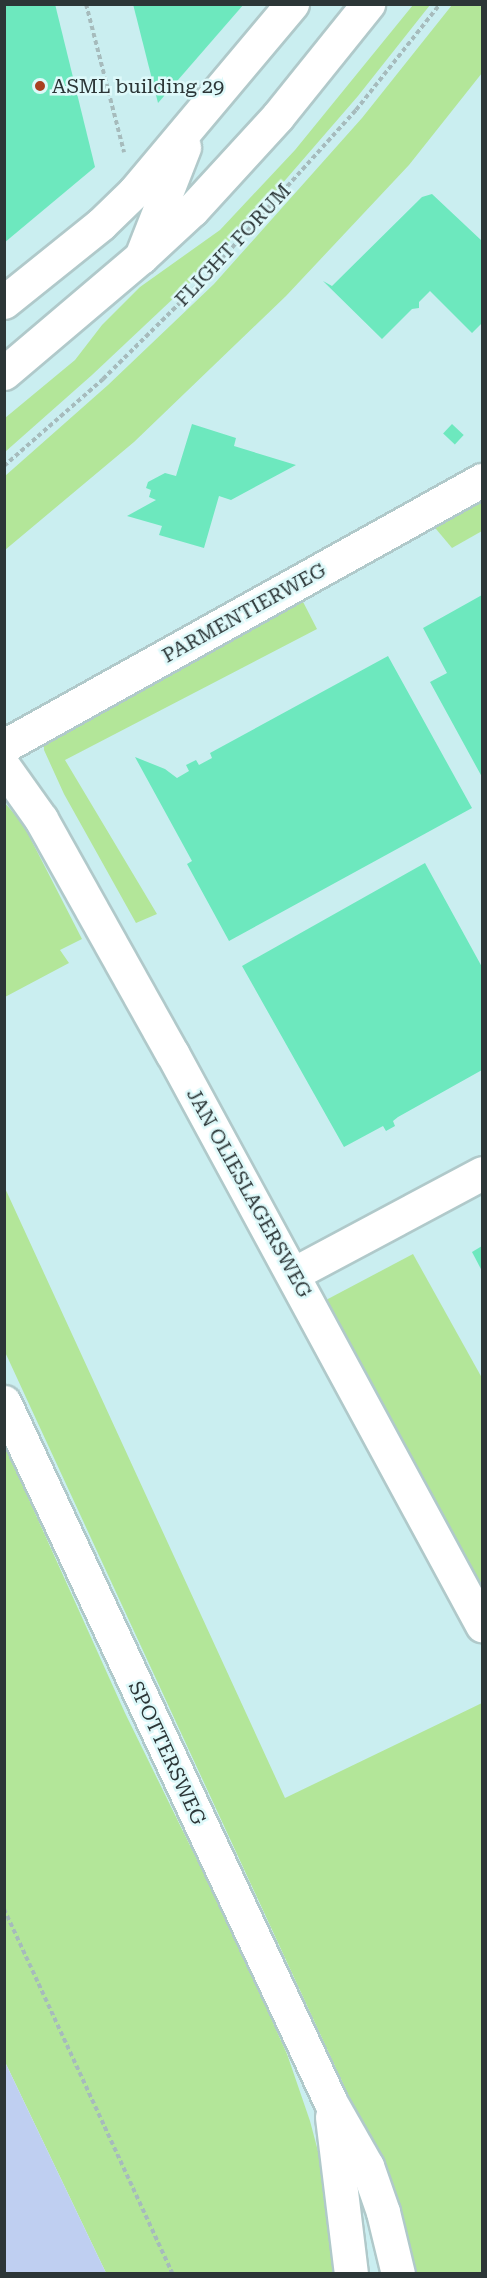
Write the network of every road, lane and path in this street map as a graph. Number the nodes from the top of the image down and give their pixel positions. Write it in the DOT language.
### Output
graph roads {
  1 [pos="86,4"];
  2 [pos="292,4"];
  3 [pos="368,4"];
  4 [pos="440,4"];
  5 [pos="193,125"];
  6 [pos="134,192"];
  7 [pos="141,257"];
  8 [pos="4,302"];
  9 [pos="4,372"];
  10 [pos="4,465"];
  11 [pos="483,480"];
  12 [pos="4,746"];
  13 [pos="4,767"];
  14 [pos="483,1173"];
  15 [pos="293,1274"];
  16 [pos="4,1402"];
  17 [pos="483,1626"];
  18 [pos="4,1909"];
  19 [pos="331,2103"];
  20 [pos="173,2274"];
  21 [pos="351,2274"];
  22 [pos="398,2274"];
  1 -- 6 [label="path"];
  2 -- 5 [label="street"];
  3 -- 7 [label="street"];
  4 -- 10 [label="path, FLIGHT FORUM"];
  5 -- 6 [label="street"];
  5 -- 7 [label="street"];
  6 -- 8 [label="street"];
  7 -- 9 [label="street"];
  11 -- 12 [label="street, PARMENTIERWEG"];
  13 -- 15 [label="street, JAN OLIESLAGERSWEG"];
  14 -- 15 [label="street"];
  15 -- 17 [label="street, JAN OLIESLAGERSWEG"];
  16 -- 19 [label="street, SPOTTERSWEG"];
  18 -- 20 [label="path"];
  19 -- 21 [label="street, SPOTTERSWEG"];
  19 -- 22 [label="street, SPOTTERSWEG"];
}
